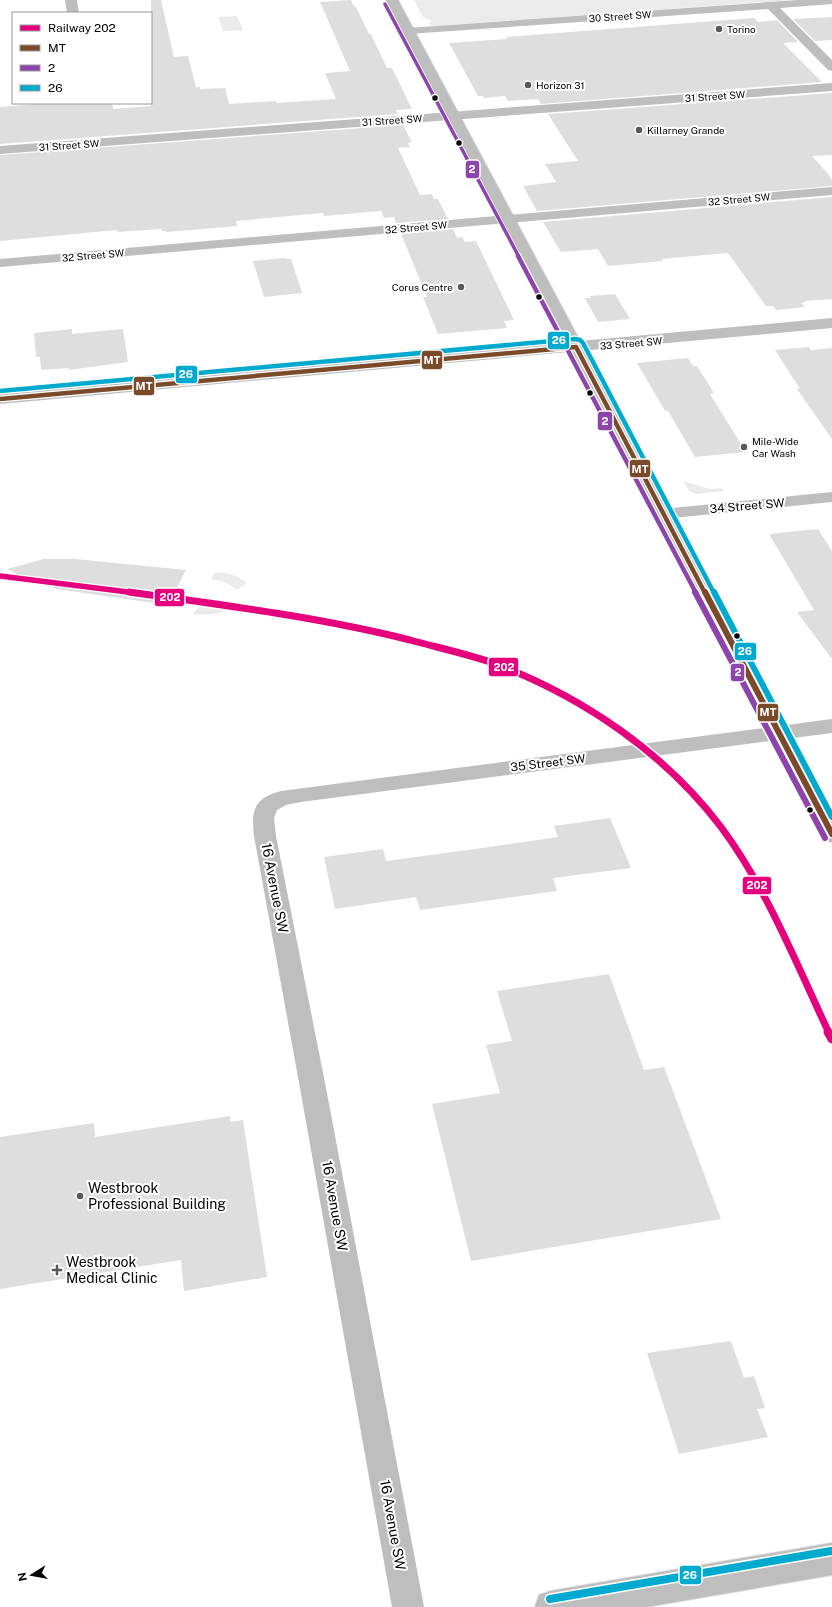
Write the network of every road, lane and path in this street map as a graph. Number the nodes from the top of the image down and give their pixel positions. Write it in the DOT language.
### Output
graph roads {
  1 [pos="71,0"];
  2 [pos="392,0"];
  3 [pos="832,1"];
  4 [pos="772,6"];
  5 [pos="73,12"];
  6 [pos="408,30"];
  7 [pos="832,67"];
  8 [pos="832,87"];
  9 [pos="453,116"];
  10 [pos="0,150"];
  11 [pos="832,191"];
  12 [pos="508,219"];
  13 [pos="0,263"];
  14 [pos="832,324"];
  15 [pos="576,347"];
  16 [pos="0,399"];
  17 [pos="832,497"];
  18 [pos="663,514"];
  19 [pos="832,726"];
  20 [pos="779,733"];
  21 [pos="267,806"];
  22 [pos="832,834"];
  23 [pos="832,1559"];
  24 [pos="408,1607"];
  25 [pos="551,1607"];
  1 -- 5 [label="street"];
  2 -- 6 [label="street"];
  3 -- 4 [label="street, 30 Street SW"];
  4 -- 6 [label="street, 30 Street SW"];
  4 -- 7 [label="street"];
  6 -- 9 [label="street"];
  8 -- 9 [label="street, 31 Street SW"];
  9 -- 10 [label="street, 31 Street SW"];
  9 -- 12 [label="street"];
  11 -- 12 [label="street, 32 Street SW"];
  12 -- 13 [label="street, 32 Street SW"];
  12 -- 15 [label="street"];
  14 -- 15 [label="street, 33 Street SW"];
  15 -- 16 [label="street, 33 Street SW"];
  15 -- 18 [label="street"];
  17 -- 18 [label="street, 34 Street SW"];
  18 -- 20 [label="street"];
  19 -- 20 [label="street, 35 Street SW"];
  20 -- 21 [label="street, 35 Street SW"];
  20 -- 22 [label="street"];
  21 -- 24 [label="street, 16 Avenue SW"];
  23 -- 25 [label="street"];
}
